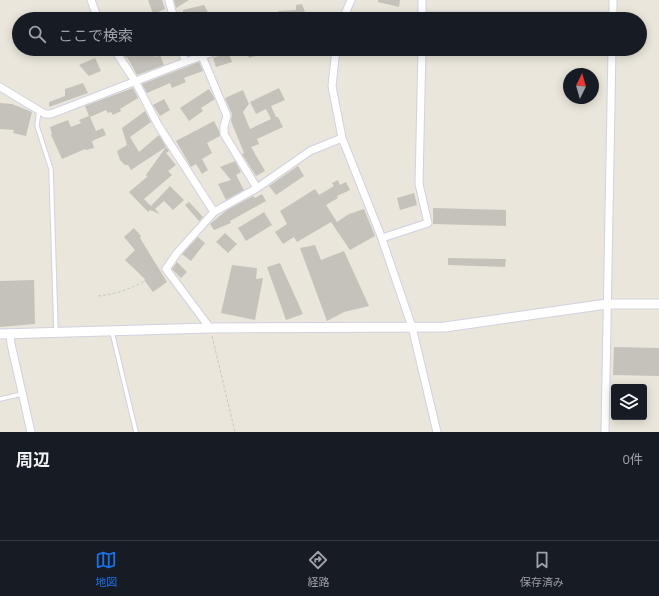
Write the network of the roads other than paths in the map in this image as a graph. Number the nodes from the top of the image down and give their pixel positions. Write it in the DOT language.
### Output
graph roads {
  1 [pos="91,0"];
  2 [pos="169,0"];
  3 [pos="352,0"];
  4 [pos="422,0"];
  5 [pos="613,0"];
  6 [pos="95,12"];
  7 [pos="172,12"];
  8 [pos="346,12"];
  9 [pos="422,12"];
  10 [pos="613,12"];
  11 [pos="119,56"];
  12 [pos="184,56"];
  13 [pos="202,56"];
  14 [pos="335,56"];
  15 [pos="422,56"];
  16 [pos="612,56"];
  17 [pos="185,62"];
  18 [pos="135,81"];
  19 [pos="0,87"];
  20 [pos="39,110"];
  21 [pos="342,138"];
  22 [pos="257,188"];
  23 [pos="214,212"];
  24 [pos="382,238"];
  25 [pos="607,304"];
  26 [pos="659,304"];
  27 [pos="412,327"];
  28 [pos="210,328"];
  29 [pos="112,331"];
  30 [pos="56,332"];
  31 [pos="0,334"];
  32 [pos="10,334"];
  33 [pos="22,394"];
  34 [pos="0,399"];
  35 [pos="31,432"];
  36 [pos="136,432"];
  37 [pos="437,432"];
  38 [pos="605,432"];
  1 -- 6 [label="street"];
  2 -- 7 [label="street"];
  3 -- 8 [label="street"];
  4 -- 9 [label="street"];
  5 -- 10 [label="street"];
  11 -- 18 [label="street"];
  12 -- 17 [label="street"];
  13 -- 17 [label="street"];
  13 -- 22 [label="street"];
  14 -- 21 [label="street"];
  15 -- 24 [label="street"];
  16 -- 25 [label="street"];
  17 -- 18 [label="street"];
  18 -- 20 [label="street"];
  18 -- 23 [label="street"];
  19 -- 20 [label="street"];
  20 -- 30 [label="lane"];
  21 -- 22 [label="street"];
  21 -- 24 [label="street"];
  22 -- 23 [label="street"];
  23 -- 28 [label="street"];
  24 -- 27 [label="street"];
  25 -- 26 [label="street"];
  25 -- 27 [label="street"];
  25 -- 38 [label="street"];
  27 -- 28 [label="street"];
  27 -- 37 [label="street"];
  28 -- 29 [label="street"];
  29 -- 30 [label="street"];
  29 -- 36 [label="lane"];
  30 -- 32 [label="street"];
  31 -- 32 [label="street"];
  32 -- 33 [label="street"];
  33 -- 34 [label="lane"];
  33 -- 35 [label="street"];
}
